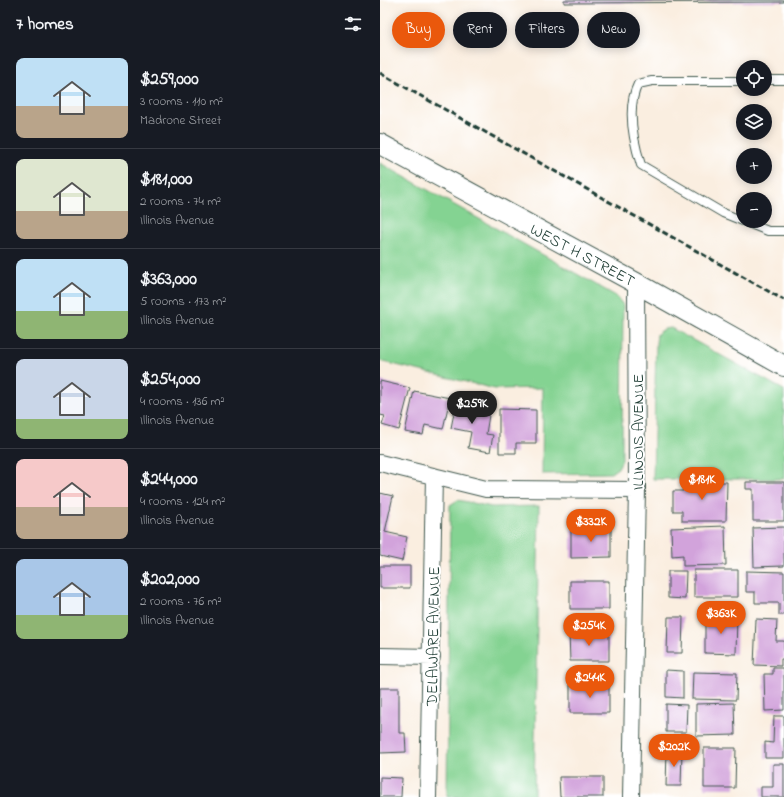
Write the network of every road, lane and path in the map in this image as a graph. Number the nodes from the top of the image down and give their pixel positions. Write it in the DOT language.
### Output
graph roads {
  1 [pos="736,80"];
  2 [pos="772,80"];
  3 [pos="784,80"];
  4 [pos="380,144"];
  5 [pos="784,231"];
  6 [pos="636,283"];
  7 [pos="784,366"];
  8 [pos="380,463"];
  9 [pos="434,476"];
  10 [pos="637,490"];
  11 [pos="380,656"];
  12 [pos="432,657"];
  13 [pos="428,797"];
  14 [pos="631,797"];
  1 -- 5 [label="lane"];
  2 -- 3 [label="lane"];
  4 -- 6 [label="street, WEST H STREET"];
  6 -- 7 [label="street, WEST H STREET"];
  6 -- 10 [label="street, ILLINOIS AVENUE"];
  8 -- 9 [label="street"];
  9 -- 10 [label="street"];
  9 -- 12 [label="street, DELAWARE AVENUE"];
  10 -- 14 [label="street, ILLINOIS AVENUE"];
  11 -- 12 [label="street"];
  12 -- 13 [label="street, DELAWARE AVENUE"];
}
